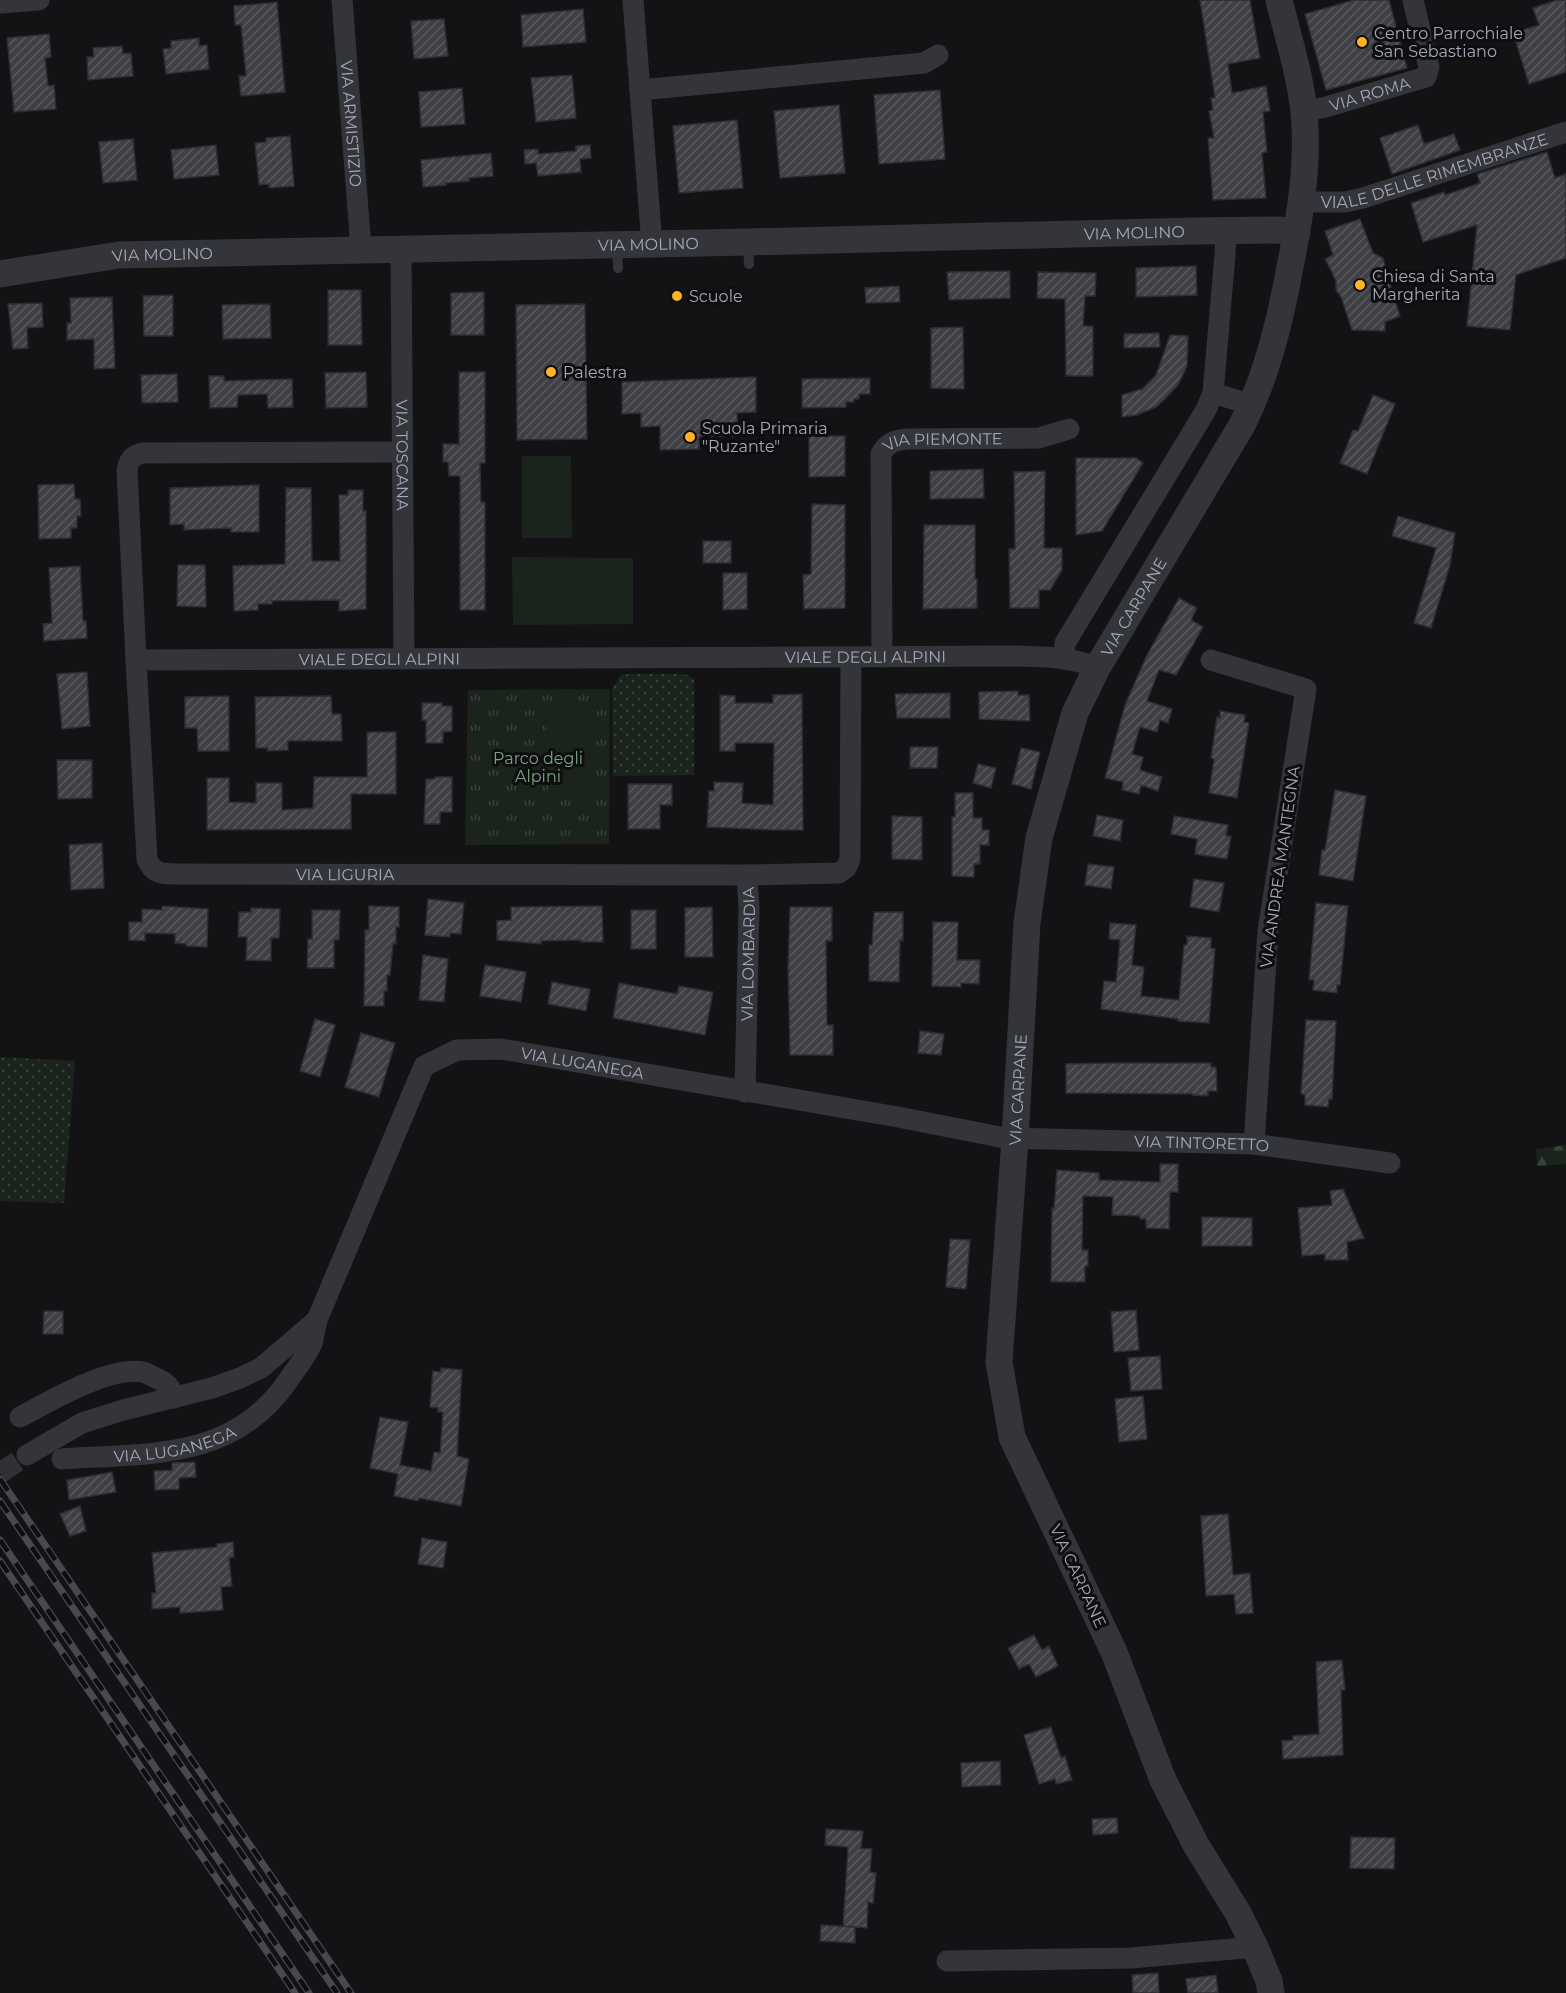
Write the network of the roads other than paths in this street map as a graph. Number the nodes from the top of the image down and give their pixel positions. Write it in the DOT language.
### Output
graph roads {
  1 [pos="39,0"];
  2 [pos="342,0"];
  3 [pos="633,0"];
  4 [pos="1279,0"];
  5 [pos="1413,0"];
  6 [pos="0,3"];
  7 [pos="938,55"];
  8 [pos="640,90"];
  9 [pos="1304,111"];
  10 [pos="1566,132"];
  11 [pos="1301,202"];
  12 [pos="1226,230"];
  13 [pos="1297,233"];
  14 [pos="652,244"];
  15 [pos="361,249"];
  16 [pos="400,249"];
  17 [pos="0,274"];
  18 [pos="1213,393"];
  19 [pos="1252,405"];
  20 [pos="1069,429"];
  21 [pos="402,452"];
  22 [pos="851,657"];
  23 [pos="882,657"];
  24 [pos="1064,658"];
  25 [pos="404,659"];
  26 [pos="136,660"];
  27 [pos="1210,660"];
  28 [pos="1097,668"];
  29 [pos="747,875"];
  30 [pos="745,1092"];
  31 [pos="1015,1139"];
  32 [pos="1254,1144"];
  33 [pos="1390,1163"];
  34 [pos="317,1320"];
  35 [pos="277,1355"];
  36 [pos="261,1368"];
  37 [pos="291,1376"];
  38 [pos="174,1398"];
  39 [pos="273,1398"];
  40 [pos="20,1417"];
  41 [pos="27,1455"];
  42 [pos="62,1459"];
  43 [pos="1255,1947"];
  44 [pos="947,1961"];
  45 [pos="1271,1993"];
  1 -- 6 [label="street"];
  2 -- 15 [label="street, VIA ARMISTIZIO"];
  3 -- 8 [label="street"];
  4 -- 9 [label="street, VIA ROMA"];
  5 -- 9 [label="street, VIA ROMA"];
  7 -- 8 [label="street"];
  8 -- 14 [label="street"];
  9 -- 11 [label="street, VIA ROMA"];
  10 -- 11 [label="street, VIALE DELLE RIMEMBRANZE"];
  11 -- 13 [label="street, VIA ROMA"];
  12 -- 13 [label="street, VIA MOLINO"];
  12 -- 14 [label="street, VIA MOLINO"];
  12 -- 18 [label="street"];
  13 -- 19 [label="street, VIA CARPANE"];
  14 -- 16 [label="street, VIA MOLINO"];
  15 -- 16 [label="street, VIA MOLINO"];
  15 -- 17 [label="street, VIA MOLINO"];
  16 -- 21 [label="street, VIA TOSCANA"];
  18 -- 19 [label="street"];
  18 -- 24 [label="street"];
  19 -- 28 [label="street, VIA CARPANE"];
  20 -- 23 [label="street, VIA PIEMONTE"];
  21 -- 25 [label="street, VIA TOSCANA"];
  21 -- 26 [label="street"];
  22 -- 23 [label="street, VIALE DEGLI ALPINI"];
  22 -- 25 [label="street, VIALE DEGLI ALPINI"];
  22 -- 29 [label="street, VIA LOMBARDIA"];
  23 -- 24 [label="street, VIALE DEGLI ALPINI"];
  24 -- 28 [label="street, VIALE DEGLI ALPINI"];
  25 -- 26 [label="street, VIALE DEGLI ALPINI"];
  26 -- 29 [label="street, VIA LIGURIA"];
  27 -- 32 [label="street, VIA ANDREA MANTEGNA"];
  28 -- 31 [label="street, VIA CARPANE"];
  29 -- 30 [label="street, VIA LOMBARDIA"];
  30 -- 31 [label="street, VIA LUGANEGA"];
  30 -- 34 [label="street, VIA LUGANEGA"];
  31 -- 32 [label="street, VIA TINTORETTO"];
  31 -- 43 [label="street, VIA CARPANE"];
  32 -- 33 [label="street, VIA TINTORETTO"];
  34 -- 35 [label="street, VIA LUGANEGA"];
  34 -- 37 [label="street, VIA LUGANEGA"];
  35 -- 36 [label="street, VIA LUGANEGA"];
  35 -- 37 [label="street"];
  36 -- 38 [label="street, VIA LUGANEGA"];
  36 -- 39 [label="street"];
  37 -- 39 [label="street, VIA LUGANEGA"];
  38 -- 40 [label="street"];
  38 -- 41 [label="street, VIA LUGANEGA"];
  39 -- 42 [label="street, VIA LUGANEGA"];
  43 -- 44 [label="street"];
  43 -- 45 [label="street, VIA CARPANE"];
}
